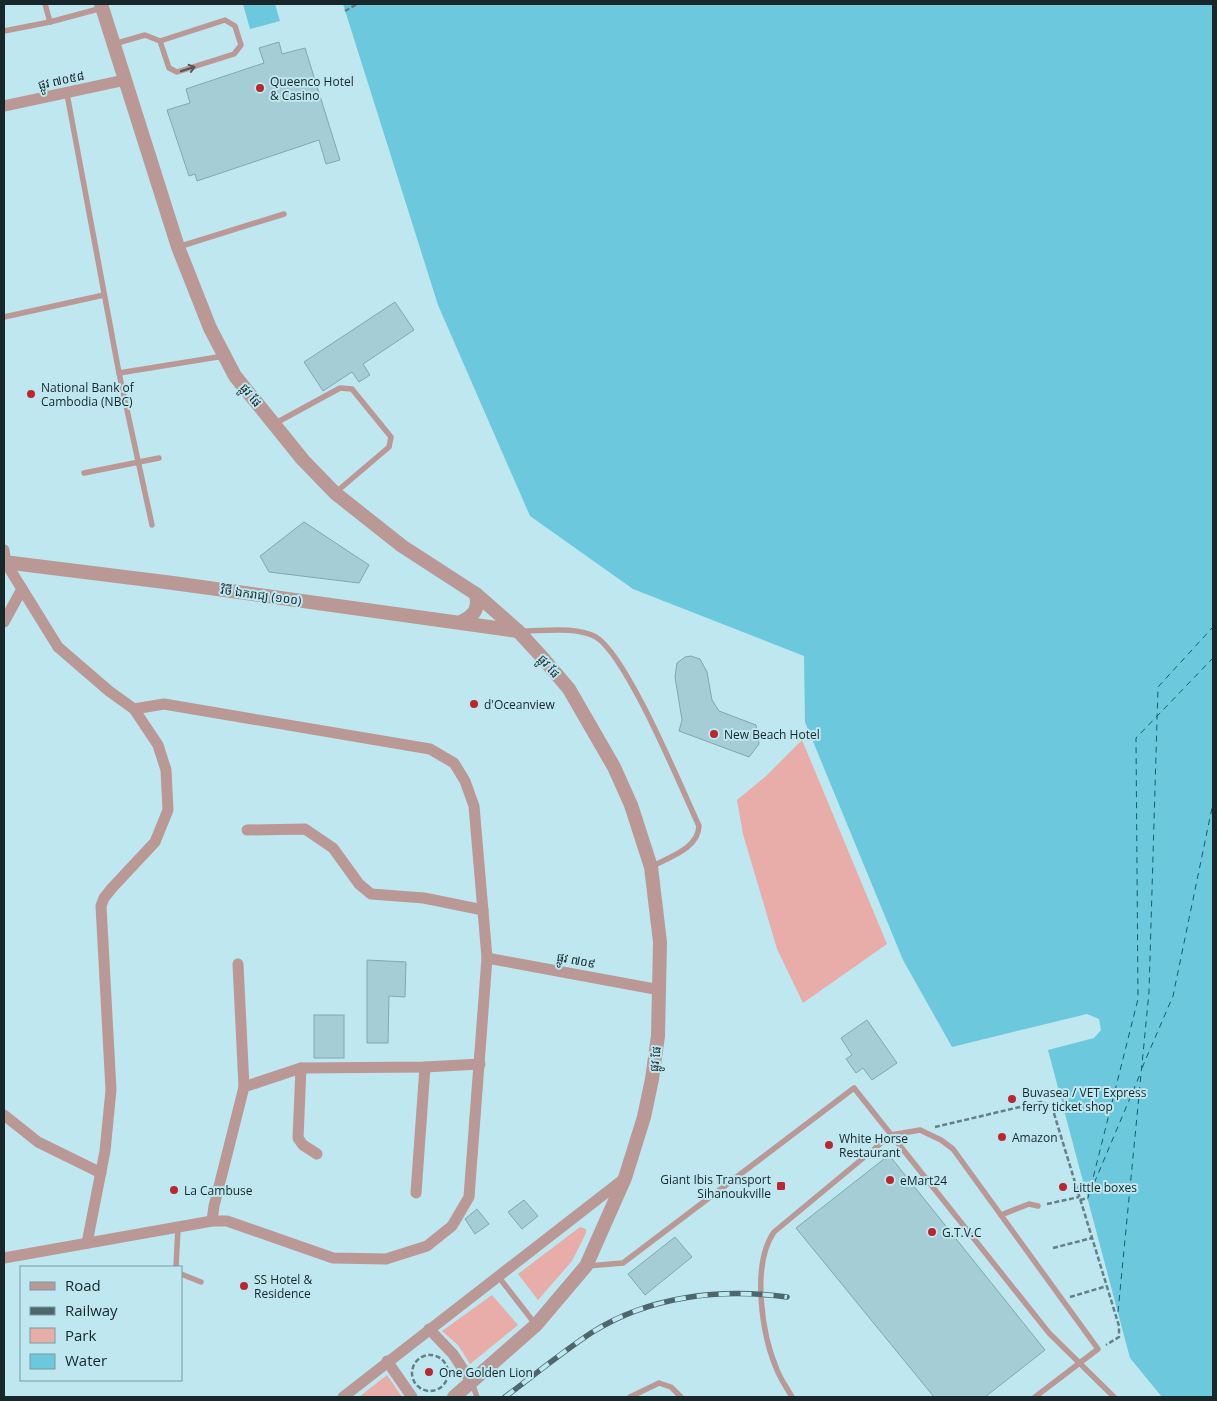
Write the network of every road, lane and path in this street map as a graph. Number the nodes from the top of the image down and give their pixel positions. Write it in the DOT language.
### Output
graph roads {
  1 [pos="45,4"];
  2 [pos="357,4"];
  3 [pos="102,6"];
  4 [pos="345,11"];
  5 [pos="50,22"];
  6 [pos="4,31"];
  7 [pos="160,41"];
  8 [pos="114,44"];
  9 [pos="124,80"];
  10 [pos="67,94"];
  11 [pos="4,106"];
  12 [pos="284,214"];
  13 [pos="178,248"];
  14 [pos="104,295"];
  15 [pos="4,317"];
  16 [pos="224,356"];
  17 [pos="119,373"];
  18 [pos="274,424"];
  19 [pos="159,458"];
  20 [pos="138,462"];
  21 [pos="84,473"];
  22 [pos="335,493"];
  23 [pos="152,524"];
  24 [pos="5,558"];
  25 [pos="22,589"];
  26 [pos="476,594"];
  27 [pos="4,622"];
  28 [pos="461,622"];
  29 [pos="518,631"];
  30 [pos="134,709"];
  31 [pos="247,830"];
  32 [pos="651,868"];
  33 [pos="483,910"];
  34 [pos="487,958"];
  35 [pos="238,964"];
  36 [pos="660,990"];
  37 [pos="480,1064"];
  38 [pos="426,1067"];
  39 [pos="301,1068"];
  40 [pos="244,1087"];
  41 [pos="4,1115"];
  42 [pos="920,1130"];
  43 [pos="891,1135"];
  44 [pos="317,1154"];
  45 [pos="101,1173"];
  46 [pos="625,1178"];
  47 [pos="416,1193"];
  48 [pos="1080,1198"];
  49 [pos="1088,1198"];
  50 [pos="1038,1206"];
  51 [pos="1001,1215"];
  52 [pos="212,1221"];
  53 [pos="178,1227"];
  54 [pos="1092,1238"];
  55 [pos="87,1243"];
  56 [pos="1053,1248"];
  57 [pos="4,1258"];
  58 [pos="176,1266"];
  59 [pos="586,1266"];
  60 [pos="182,1274"];
  61 [pos="498,1276"];
  62 [pos="201,1282"];
  63 [pos="1107,1286"];
  64 [pos="1070,1297"];
  65 [pos="536,1325"];
  66 [pos="429,1329"];
  67 [pos="1098,1350"];
  68 [pos="387,1361"];
  69 [pos="1080,1362"];
  70 [pos="446,1382"];
  71 [pos="472,1383"];
  72 [pos="343,1397"];
  73 [pos="412,1397"];
  74 [pos="454,1397"];
  75 [pos="477,1397"];
  76 [pos="630,1397"];
  77 [pos="681,1397"];
  78 [pos="792,1397"];
  79 [pos="1035,1397"];
  80 [pos="1114,1397"];
  1 -- 5 [label="lane"];
  2 -- 4 [label="path"];
  3 -- 5 [label="lane"];
  3 -- 8 [label="street, ផ្លូវ ផែ"];
  5 -- 6 [label="lane"];
  7 -- 7 [label="lane, one-way"];
  7 -- 8 [label="lane"];
  8 -- 9 [label="street, ផ្លូវ ផែ"];
  9 -- 10 [label="street, ផ្លូវ ៧០៥៨"];
  9 -- 13 [label="street, ផ្លូវ ផែ"];
  10 -- 11 [label="street, ផ្លូវ ៧០៥៨"];
  10 -- 14 [label="lane"];
  12 -- 13 [label="lane"];
  13 -- 16 [label="street, ផ្លូវ ផែ"];
  14 -- 15 [label="lane"];
  14 -- 17 [label="lane"];
  16 -- 17 [label="lane"];
  16 -- 18 [label="street, ផ្លូវ ផែ"];
  17 -- 20 [label="lane"];
  18 -- 22 [label="street, ផ្លូវ ផែ"];
  18 -- 22 [label="lane"];
  19 -- 20 [label="lane"];
  20 -- 21 [label="lane"];
  20 -- 23 [label="lane"];
  22 -- 26 [label="street, ផ្លូវ ផែ"];
  24 -- 25 [label="street"];
  24 -- 28 [label="street, វិថី ឯករាជ្យ (១០០)"];
  25 -- 27 [label="street"];
  25 -- 30 [label="street"];
  26 -- 28 [label="street"];
  26 -- 29 [label="street, ផ្លូវ ផែ"];
  28 -- 29 [label="street, វិថី ឯករាជ្យ (១០០)"];
  29 -- 32 [label="street, ផ្លូវ ផែ"];
  29 -- 32 [label="lane"];
  30 -- 33 [label="street"];
  30 -- 45 [label="street"];
  31 -- 33 [label="street"];
  32 -- 36 [label="street, ផ្លូវ ផែ"];
  33 -- 34 [label="street"];
  34 -- 36 [label="street, ផ្លូវ ៧០៩"];
  34 -- 37 [label="street"];
  35 -- 40 [label="street"];
  36 -- 46 [label="street, ផ្លូវ ផែ"];
  37 -- 38 [label="street"];
  37 -- 52 [label="street"];
  38 -- 39 [label="street"];
  38 -- 47 [label="street"];
  39 -- 40 [label="street"];
  39 -- 44 [label="street"];
  40 -- 52 [label="street"];
  41 -- 45 [label="street"];
  42 -- 43 [label="lane"];
  42 -- 48 [label="path"];
  42 -- 51 [label="lane"];
  43 -- 59 [label="lane"];
  43 -- 69 [label="lane"];
  43 -- 78 [label="lane"];
  45 -- 55 [label="street"];
  46 -- 59 [label="street, ផ្លូវ ផែ"];
  46 -- 61 [label="street"];
  48 -- 49 [label="path"];
  48 -- 50 [label="path"];
  48 -- 54 [label="path"];
  50 -- 51 [label="lane"];
  51 -- 67 [label="lane"];
  52 -- 53 [label="street"];
  53 -- 55 [label="street"];
  53 -- 58 [label="lane"];
  54 -- 56 [label="path"];
  54 -- 63 [label="path"];
  55 -- 57 [label="street"];
  59 -- 65 [label="street, ផ្លូវ ផែ"];
  60 -- 62 [label="lane"];
  61 -- 65 [label="lane"];
  61 -- 66 [label="street"];
  63 -- 64 [label="path"];
  63 -- 67 [label="path"];
  65 -- 71 [label="street, ផ្លូវ ផែ"];
  66 -- 68 [label="street"];
  66 -- 71 [label="street"];
  67 -- 69 [label="lane"];
  68 -- 72 [label="street"];
  68 -- 73 [label="street"];
  69 -- 79 [label="lane"];
  69 -- 80 [label="lane"];
  70 -- 70 [label="path"];
  71 -- 74 [label="street, ផ្លូវ ផែ"];
  71 -- 75 [label="lane"];
  76 -- 77 [label="lane"];
}
